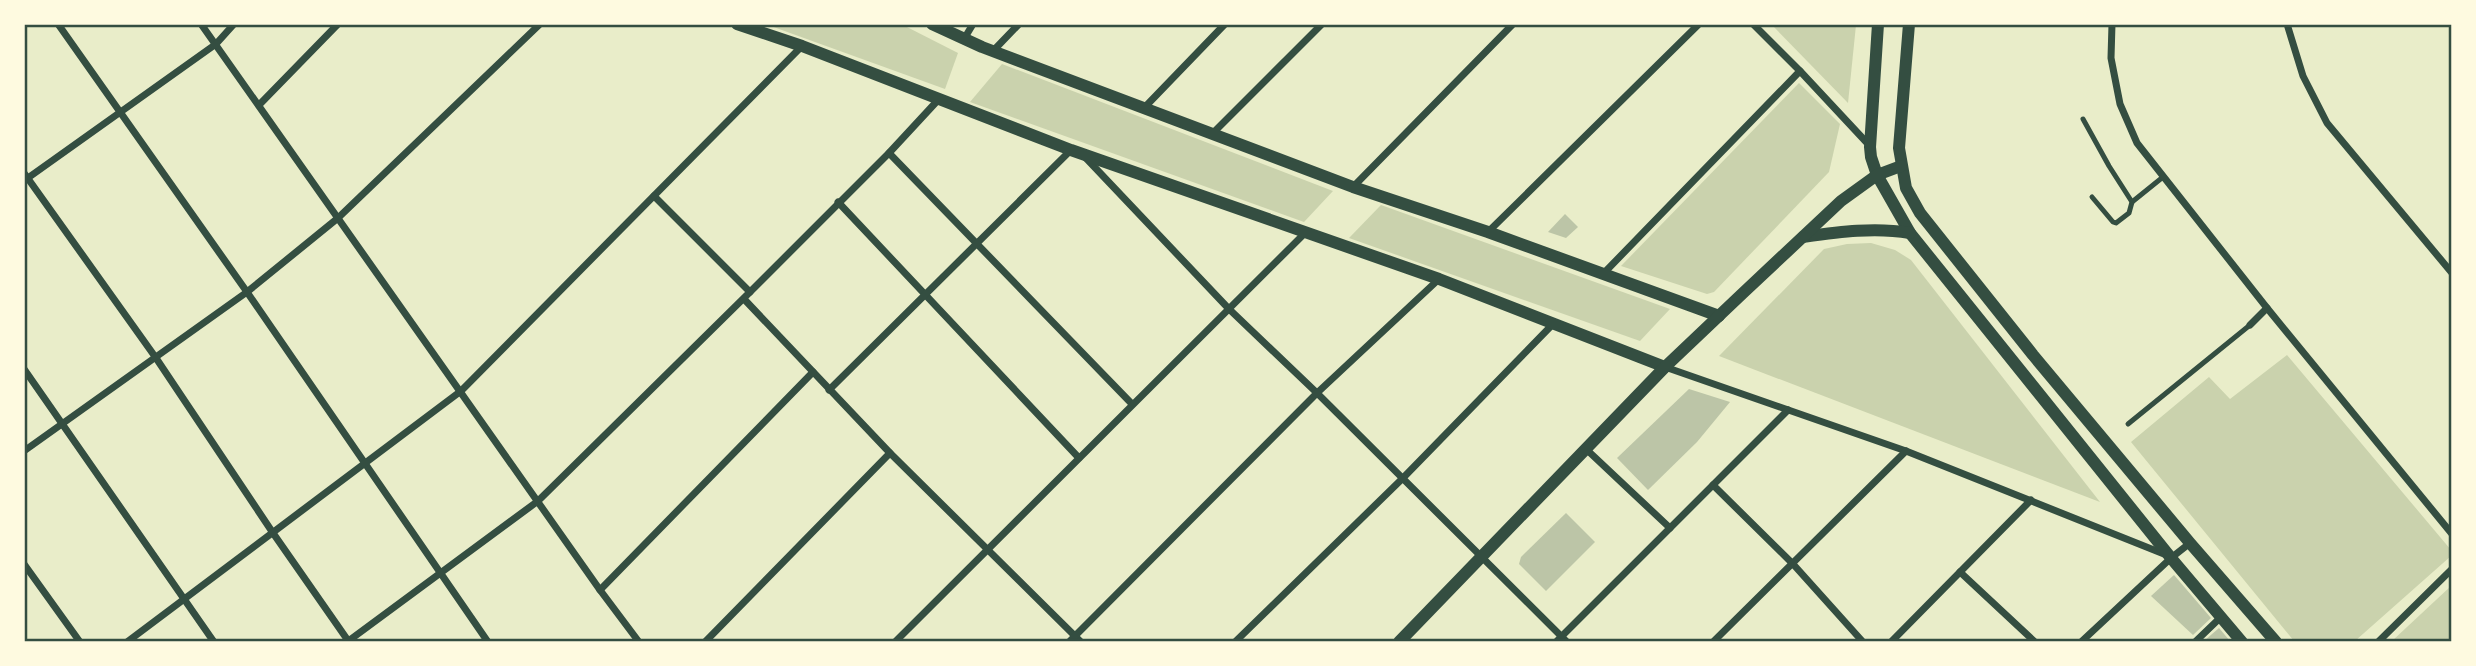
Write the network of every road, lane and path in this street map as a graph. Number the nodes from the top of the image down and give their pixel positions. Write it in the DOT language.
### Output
graph roads {
  1 [pos="58,24"];
  2 [pos="201,24"];
  3 [pos="234,24"];
  4 [pos="338,24"];
  5 [pos="540,24"];
  6 [pos="737,24"];
  7 [pos="932,24"];
  8 [pos="972,24"];
  9 [pos="1019,24"];
  10 [pos="1225,24"];
  11 [pos="1322,24"];
  12 [pos="1513,24"];
  13 [pos="1699,24"];
  14 [pos="1753,24"];
  15 [pos="1878,24"];
  16 [pos="1909,24"];
  17 [pos="2112,24"];
  18 [pos="2287,24"];
  19 [pos="964,39"];
  20 [pos="216,44"];
  21 [pos="802,46"];
  22 [pos="993,51"];
  23 [pos="1800,71"];
  24 [pos="939,99"];
  25 [pos="260,104"];
  26 [pos="1143,108"];
  27 [pos="120,112"];
  28 [pos="2083,119"];
  29 [pos="1213,133"];
  30 [pos="1870,147"];
  31 [pos="1076,151"];
  32 [pos="889,153"];
  33 [pos="1901,166"];
  34 [pos="1877,175"];
  35 [pos="26,177"];
  36 [pos="2163,177"];
  37 [pos="1353,187"];
  38 [pos="654,197"];
  39 [pos="2092,197"];
  40 [pos="838,202"];
  41 [pos="2132,202"];
  42 [pos="338,218"];
  43 [pos="1306,232"];
  44 [pos="1488,232"];
  45 [pos="1910,233"];
  46 [pos="1802,237"];
  47 [pos="977,243"];
  48 [pos="2452,273"];
  49 [pos="1604,274"];
  50 [pos="1439,279"];
  51 [pos="247,292"];
  52 [pos="750,292"];
  53 [pos="925,296"];
  54 [pos="744,299"];
  55 [pos="2267,308"];
  56 [pos="1229,309"];
  57 [pos="1719,316"];
  58 [pos="1553,324"];
  59 [pos="2250,325"];
  60 [pos="156,359"];
  61 [pos="1665,367"];
  62 [pos="24,369"];
  63 [pos="813,372"];
  64 [pos="829,390"];
  65 [pos="461,391"];
  66 [pos="1317,393"];
  67 [pos="1132,404"];
  68 [pos="1788,410"];
  69 [pos="63,422"];
  70 [pos="2128,424"];
  71 [pos="1586,449"];
  72 [pos="24,451"];
  73 [pos="1906,451"];
  74 [pos="890,453"];
  75 [pos="1079,458"];
  76 [pos="364,465"];
  77 [pos="1403,478"];
  78 [pos="1713,485"];
  79 [pos="2031,500"];
  80 [pos="538,501"];
  81 [pos="1670,528"];
  82 [pos="273,533"];
  83 [pos="2452,534"];
  84 [pos="2190,543"];
  85 [pos="986,549"];
  86 [pos="1483,556"];
  87 [pos="2171,558"];
  88 [pos="24,564"];
  89 [pos="1793,564"];
  90 [pos="2452,569"];
  91 [pos="1960,572"];
  92 [pos="440,574"];
  93 [pos="600,590"];
  94 [pos="185,598"];
  95 [pos="2221,617"];
  96 [pos="1075,640"];
  97 [pos="1562,640"];
  98 [pos="348,641"];
  99 [pos="79,642"];
  100 [pos="127,642"];
  101 [pos="215,642"];
  102 [pos="488,642"];
  103 [pos="639,642"];
  104 [pos="705,642"];
  105 [pos="895,642"];
  106 [pos="1236,642"];
  107 [pos="1399,642"];
  108 [pos="1713,642"];
  109 [pos="1863,642"];
  110 [pos="1891,642"];
  111 [pos="2035,642"];
  112 [pos="2081,642"];
  113 [pos="2195,642"];
  114 [pos="2242,642"];
  115 [pos="2276,642"];
  116 [pos="2378,642"];
  1 -- 27 [label="street"];
  2 -- 20 [label="street"];
  3 -- 20 [label="street"];
  4 -- 25 [label="street"];
  5 -- 42 [label="street"];
  6 -- 21 [label="street"];
  7 -- 19 [label="street"];
  8 -- 19 [label="street"];
  9 -- 22 [label="street"];
  10 -- 26 [label="street"];
  11 -- 29 [label="street"];
  12 -- 37 [label="street"];
  13 -- 44 [label="street"];
  14 -- 23 [label="street"];
  15 -- 30 [label="street"];
  16 -- 33 [label="street"];
  17 -- 36 [label="street"];
  18 -- 48 [label="street"];
  19 -- 22 [label="street"];
  20 -- 25 [label="street"];
  20 -- 27 [label="street"];
  21 -- 24 [label="street"];
  21 -- 38 [label="street"];
  22 -- 26 [label="street"];
  23 -- 30 [label="street"];
  23 -- 49 [label="street"];
  24 -- 31 [label="street"];
  24 -- 32 [label="street"];
  25 -- 42 [label="street"];
  26 -- 29 [label="street"];
  27 -- 35 [label="street"];
  27 -- 51 [label="street"];
  28 -- 41 [label="lane"];
  29 -- 37 [label="street"];
  30 -- 34 [label="street"];
  31 -- 43 [label="street"];
  31 -- 47 [label="street"];
  31 -- 56 [label="street"];
  32 -- 40 [label="street"];
  32 -- 47 [label="street"];
  33 -- 34 [label="street"];
  33 -- 84 [label="street"];
  34 -- 45 [label="street"];
  34 -- 46 [label="street"];
  35 -- 60 [label="street"];
  36 -- 41 [label="lane"];
  36 -- 55 [label="street"];
  37 -- 44 [label="street"];
  38 -- 52 [label="street"];
  38 -- 65 [label="street"];
  39 -- 41 [label="lane"];
  40 -- 52 [label="street"];
  40 -- 53 [label="street"];
  42 -- 51 [label="street"];
  42 -- 65 [label="street"];
  43 -- 50 [label="street"];
  43 -- 56 [label="street"];
  44 -- 49 [label="street"];
  45 -- 46 [label="street"];
  45 -- 87 [label="street"];
  46 -- 57 [label="street"];
  47 -- 53 [label="street"];
  47 -- 67 [label="street"];
  49 -- 57 [label="street"];
  50 -- 58 [label="street"];
  50 -- 66 [label="street"];
  51 -- 60 [label="street"];
  51 -- 76 [label="street"];
  52 -- 54 [label="street"];
  53 -- 64 [label="street"];
  53 -- 75 [label="street"];
  54 -- 63 [label="street"];
  54 -- 80 [label="street"];
  55 -- 59 [label="street"];
  55 -- 83 [label="street"];
  56 -- 66 [label="street"];
  56 -- 67 [label="street"];
  57 -- 61 [label="street"];
  58 -- 61 [label="street"];
  58 -- 77 [label="street"];
  59 -- 70 [label="lane"];
  60 -- 69 [label="street"];
  60 -- 82 [label="street"];
  61 -- 68 [label="street"];
  61 -- 71 [label="street"];
  62 -- 69 [label="street"];
  63 -- 64 [label="street"];
  63 -- 93 [label="street"];
  64 -- 74 [label="street"];
  65 -- 76 [label="street"];
  65 -- 80 [label="street"];
  66 -- 77 [label="street"];
  66 -- 96 [label="street"];
  67 -- 75 [label="street"];
  68 -- 73 [label="street"];
  68 -- 78 [label="street"];
  69 -- 72 [label="street"];
  69 -- 94 [label="street"];
  71 -- 81 [label="street"];
  71 -- 86 [label="street"];
  73 -- 79 [label="street"];
  73 -- 89 [label="street"];
  74 -- 85 [label="street"];
  74 -- 104 [label="street"];
  75 -- 85 [label="street"];
  76 -- 82 [label="street"];
  76 -- 92 [label="street"];
  77 -- 86 [label="street"];
  77 -- 106 [label="street"];
  78 -- 81 [label="street"];
  78 -- 89 [label="street"];
  79 -- 87 [label="street"];
  79 -- 91 [label="street"];
  80 -- 92 [label="street"];
  80 -- 93 [label="street"];
  81 -- 97 [label="street"];
  82 -- 94 [label="street"];
  82 -- 98 [label="street"];
  84 -- 87 [label="street"];
  84 -- 115 [label="street"];
  85 -- 96 [label="street"];
  85 -- 105 [label="street"];
  86 -- 97 [label="street"];
  86 -- 107 [label="street"];
  87 -- 95 [label="street"];
  87 -- 112 [label="street"];
  88 -- 99 [label="street"];
  89 -- 108 [label="street"];
  89 -- 109 [label="street"];
  90 -- 116 [label="street"];
  91 -- 110 [label="street"];
  91 -- 111 [label="street"];
  92 -- 98 [label="street"];
  92 -- 102 [label="street"];
  93 -- 103 [label="street"];
  94 -- 100 [label="street"];
  94 -- 101 [label="street"];
  95 -- 113 [label="street"];
  95 -- 114 [label="street"];
}
